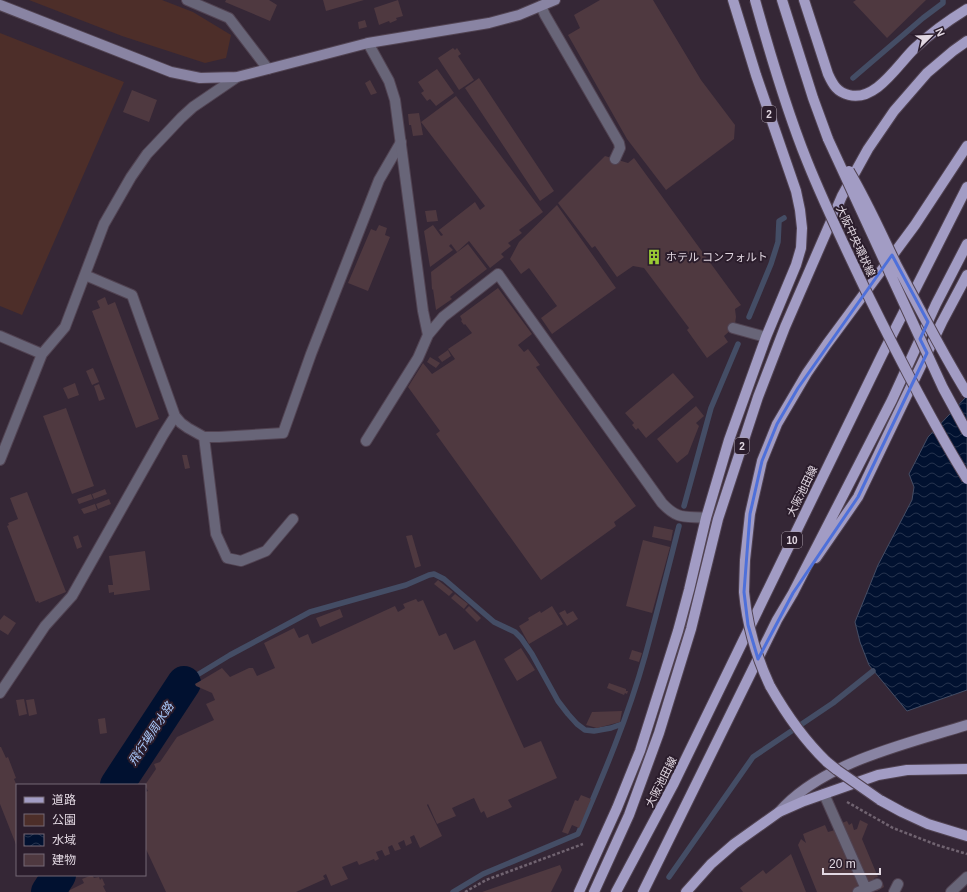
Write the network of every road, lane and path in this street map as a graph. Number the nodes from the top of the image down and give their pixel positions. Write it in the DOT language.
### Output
graph roads {
  1 [pos="187,0"];
  2 [pos="555,0"];
  3 [pos="733,0"];
  4 [pos="755,0"];
  5 [pos="782,0"];
  6 [pos="804,0"];
  7 [pos="0,5"];
  8 [pos="541,6"];
  9 [pos="967,9"];
  10 [pos="967,41"];
  11 [pos="368,43"];
  12 [pos="268,69"];
  13 [pos="237,77"];
  14 [pos="828,139"];
  15 [pos="401,142"];
  16 [pos="967,146"];
  17 [pos="615,159"];
  18 [pos="967,187"];
  19 [pos="967,244"];
  20 [pos="85,275"];
  21 [pos="967,275"];
  22 [pos="733,328"];
  23 [pos="428,335"];
  24 [pos="0,336"];
  25 [pos="766,337"];
  26 [pos="42,354"];
  27 [pos="967,393"];
  28 [pos="175,416"];
  29 [pos="967,432"];
  30 [pos="204,436"];
  31 [pos="366,441"];
  32 [pos="0,460"];
  33 [pos="967,479"];
  34 [pos="706,518"];
  35 [pos="293,519"];
  36 [pos="793,593"];
  37 [pos="0,693"];
  38 [pos="967,725"];
  39 [pos="967,769"];
  40 [pos="824,794"];
  41 [pos="847,802"];
  42 [pos="779,812"];
  43 [pos="967,836"];
  44 [pos="583,844"];
  45 [pos="967,854"];
  46 [pos="967,877"];
  47 [pos="877,884"];
  48 [pos="862,890"];
  49 [pos="465,892"];
  50 [pos="579,892"];
  51 [pos="594,892"];
  52 [pos="616,892"];
  53 [pos="643,892"];
  54 [pos="686,892"];
  55 [pos="951,892"];
  1 -- 12 [label="street"];
  2 -- 8 [label="street"];
  3 -- 25 [label="main road, 2"];
  4 -- 33 [label="main road, 大阪中央環状線 / 2, bridge"];
  5 -- 14 [label="main road, 大阪中央環状線"];
  6 -- 9 [label="main road"];
  7 -- 13 [label="street"];
  8 -- 11 [label="street"];
  8 -- 17 [label="street"];
  10 -- 51 [label="main road, 2"];
  11 -- 12 [label="street"];
  11 -- 15 [label="street"];
  12 -- 13 [label="street"];
  13 -- 20 [label="street"];
  14 -- 27 [label="main road, bridge"];
  14 -- 29 [label="main road, 大阪中央環状線, bridge"];
  15 -- 23 [label="street"];
  15 -- 30 [label="street"];
  16 -- 43 [label="main road, bridge"];
  18 -- 52 [label="main road, 大阪池田線 / 10"];
  19 -- 36 [label="main road, 10"];
  20 -- 26 [label="street"];
  20 -- 28 [label="street"];
  21 -- 36 [label="main road, 10"];
  22 -- 25 [label="street"];
  23 -- 31 [label="street"];
  23 -- 34 [label="street"];
  24 -- 26 [label="street"];
  25 -- 34 [label="main road, 2"];
  26 -- 32 [label="street"];
  28 -- 30 [label="street"];
  28 -- 37 [label="street"];
  30 -- 35 [label="street"];
  34 -- 50 [label="main road, 2"];
  36 -- 53 [label="main road, 10"];
  38 -- 42 [label="street"];
  39 -- 40 [label="main road"];
  40 -- 42 [label="main road"];
  40 -- 48 [label="street"];
  41 -- 45 [label="path"];
  42 -- 54 [label="main road"];
  44 -- 49 [label="path"];
  46 -- 55 [label="street"];
  47 -- 48 [label="street"];
}
